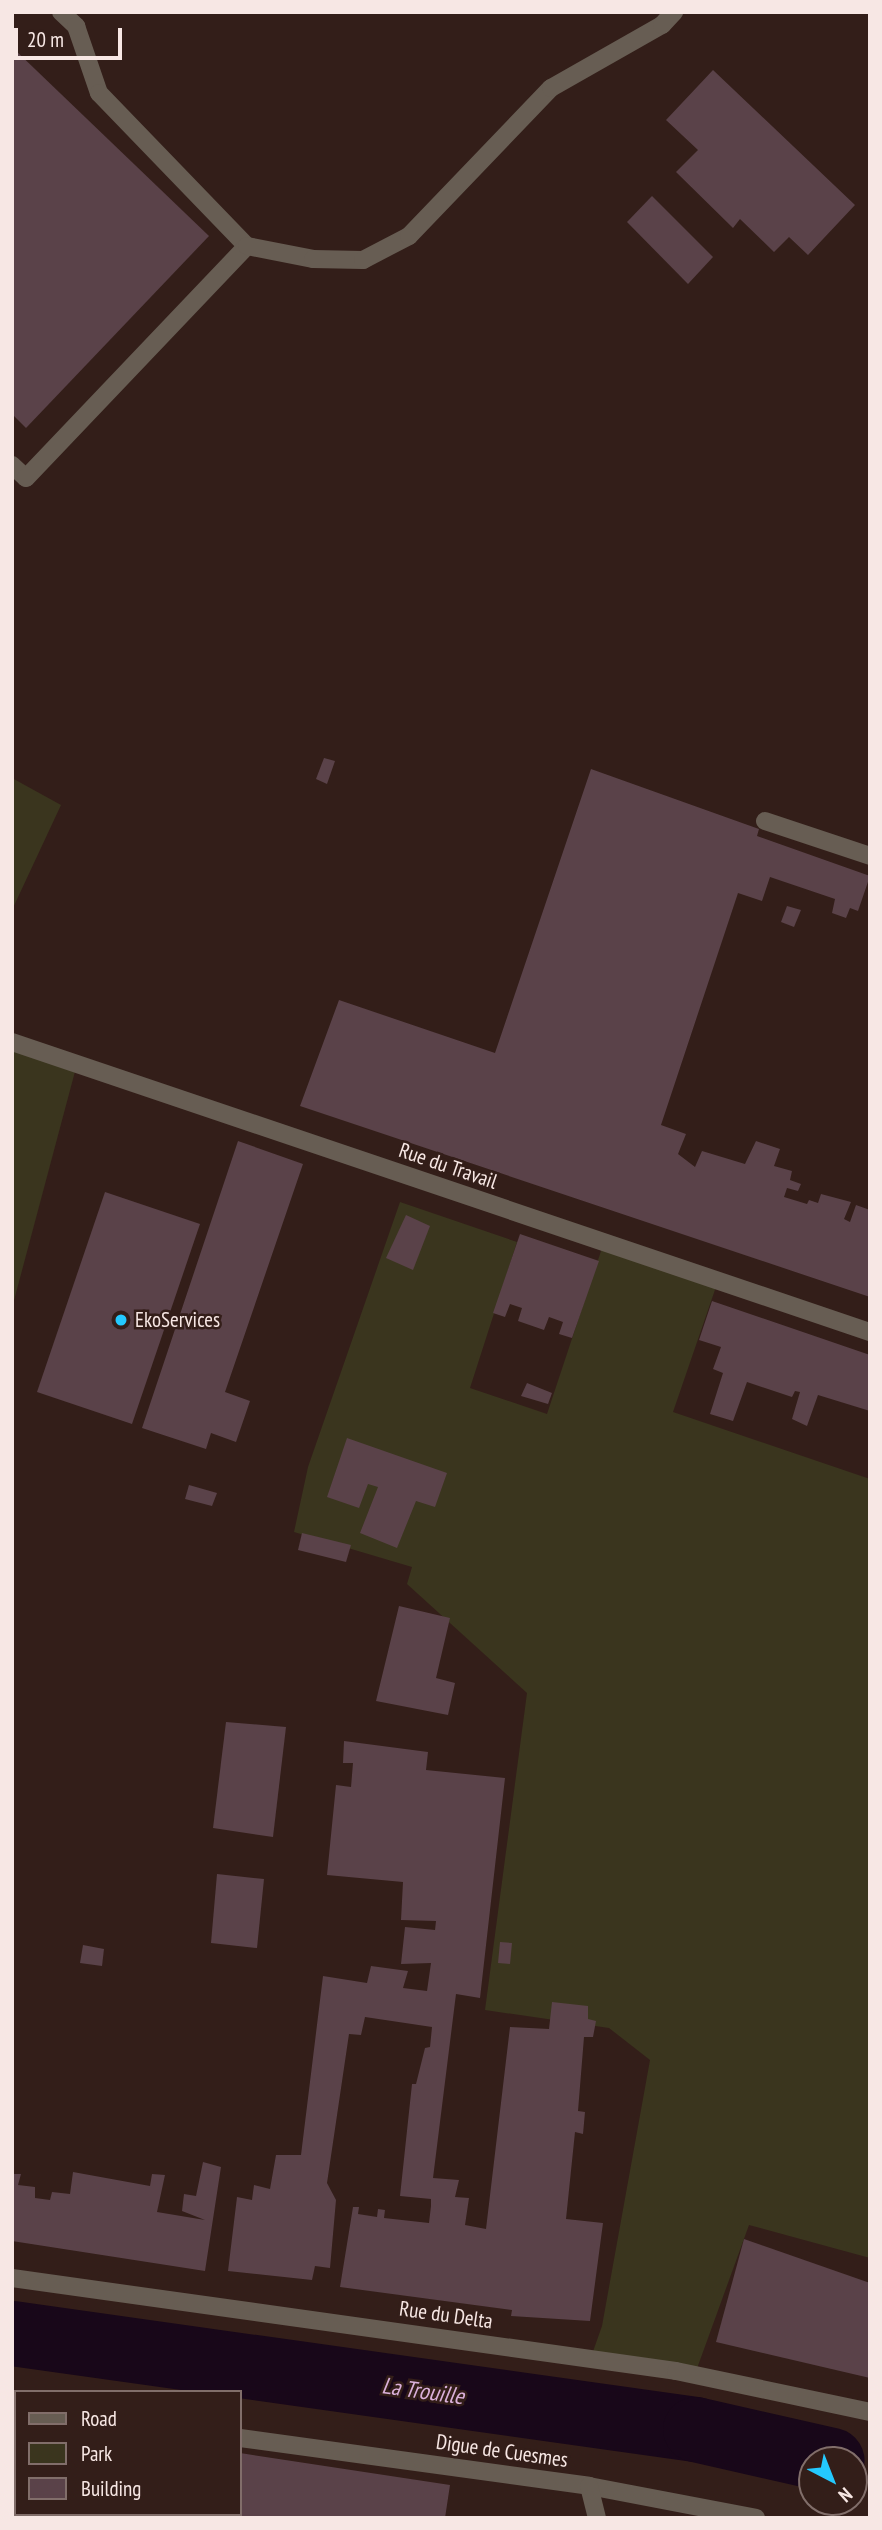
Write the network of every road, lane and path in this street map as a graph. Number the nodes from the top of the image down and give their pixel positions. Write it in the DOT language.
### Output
graph roads {
  1 [pos="61,12"];
  2 [pos="674,12"];
  3 [pos="247,246"];
  4 [pos="12,465"];
  5 [pos="765,821"];
  6 [pos="870,856"];
  7 [pos="12,1042"];
  8 [pos="870,1332"];
  9 [pos="12,2278"];
  10 [pos="870,2412"];
  11 [pos="242,2438"];
  12 [pos="589,2486"];
  13 [pos="597,2518"];
  14 [pos="756,2518"];
  1 -- 3 [label="street"];
  2 -- 3 [label="street"];
  3 -- 4 [label="street"];
  5 -- 6 [label="street"];
  7 -- 8 [label="street, Rue du Travail"];
  9 -- 10 [label="street, Rue du Delta"];
  11 -- 12 [label="street, Digue de Cuesmes"];
  12 -- 13 [label="street"];
  12 -- 14 [label="street, Digue de Cuesmes"];
}
